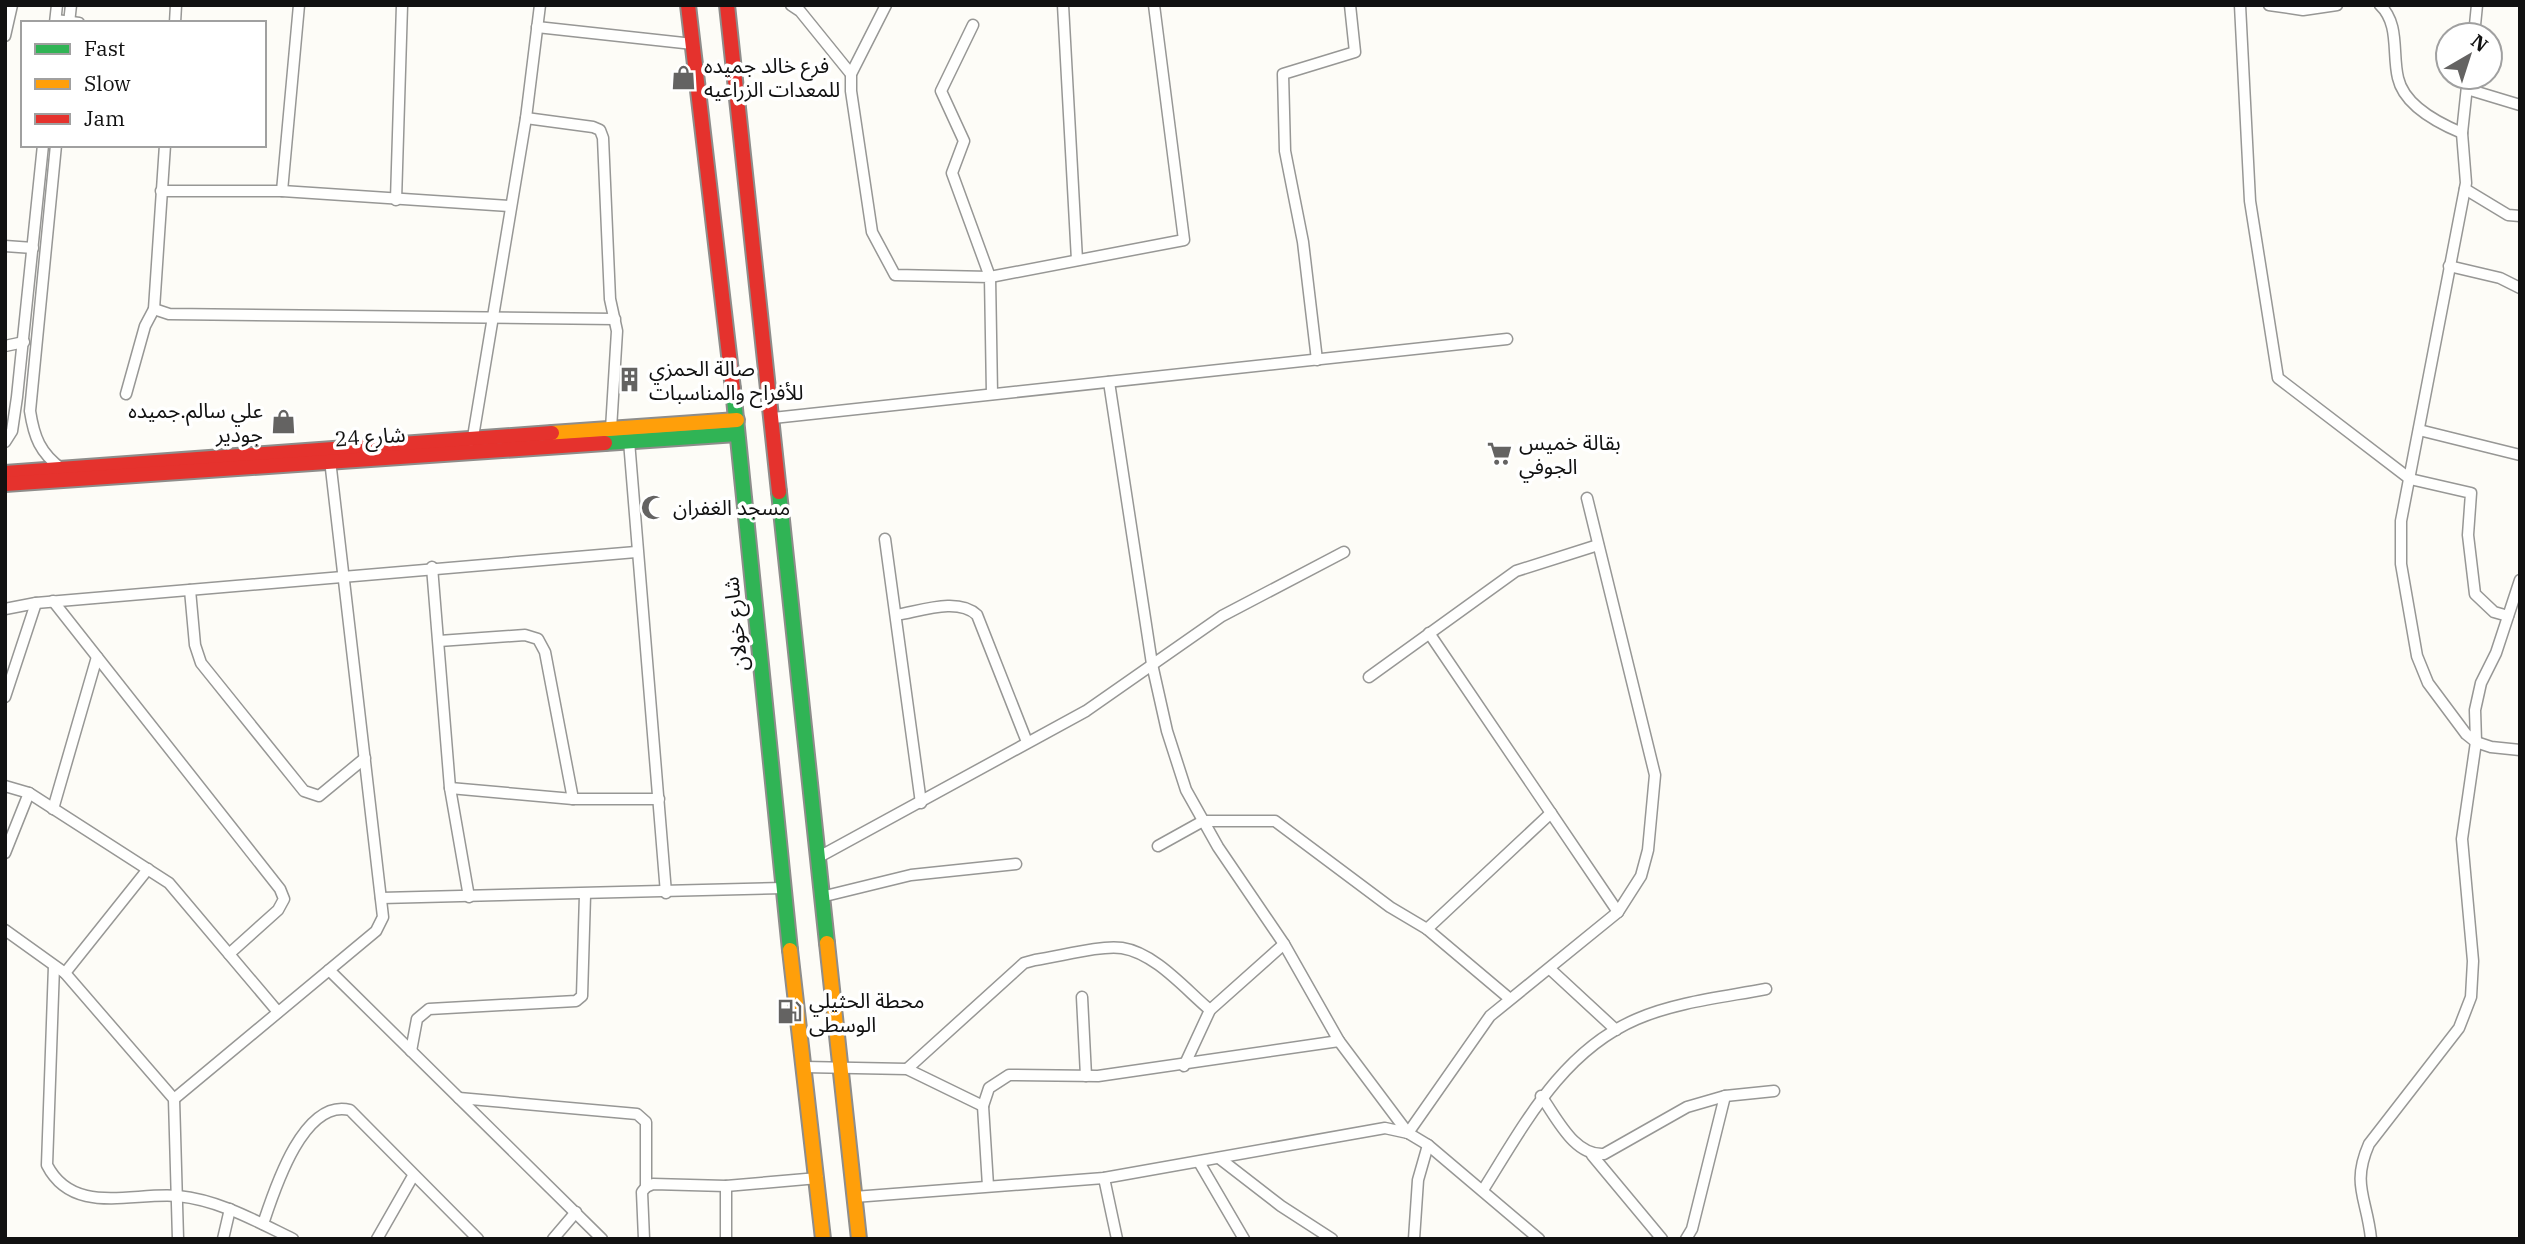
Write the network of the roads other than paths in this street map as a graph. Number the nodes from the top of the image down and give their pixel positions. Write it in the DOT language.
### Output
graph roads {
  1 [pos="12,5"];
  2 [pos="57,5"];
  3 [pos="299,5"];
  4 [pos="402,5"];
  5 [pos="540,5"];
  6 [pos="688,5"];
  7 [pos="727,5"];
  8 [pos="791,5"];
  9 [pos="886,5"];
  10 [pos="1063,5"];
  11 [pos="1154,5"];
  12 [pos="1350,5"];
  13 [pos="2240,5"];
  14 [pos="2269,5"];
  15 [pos="2337,5"];
  16 [pos="2380,5"];
  17 [pos="55,21"];
  18 [pos="973,25"];
  19 [pos="537,27"];
  20 [pos="5,36"];
  21 [pos="692,44"];
  22 [pos="851,74"];
  23 [pos="2467,91"];
  24 [pos="2474,91"];
  25 [pos="2520,105"];
  26 [pos="526,118"];
  27 [pos="2462,132"];
  28 [pos="43,147"];
  29 [pos="56,147"];
  30 [pos="165,147"];
  31 [pos="2465,190"];
  32 [pos="161,191"];
  33 [pos="282,191"];
  34 [pos="396,200"];
  35 [pos="509,206"];
  36 [pos="2520,216"];
  37 [pos="5,246"];
  38 [pos="33,248"];
  39 [pos="1077,260"];
  40 [pos="2449,266"];
  41 [pos="990,277"];
  42 [pos="2520,288"];
  43 [pos="154,309"];
  44 [pos="493,318"];
  45 [pos="615,319"];
  46 [pos="1507,339"];
  47 [pos="23,342"];
  48 [pos="5,345"];
  49 [pos="1317,360"];
  50 [pos="1109,382"];
  51 [pos="126,394"];
  52 [pos="992,394"];
  53 [pos="772,418"];
  54 [pos="737,427"];
  55 [pos="611,429"];
  56 [pos="2419,430"];
  57 [pos="12,431"];
  58 [pos="33,431"];
  59 [pos="629,441"];
  60 [pos="5,442"];
  61 [pos="471,445"];
  62 [pos="2520,455"];
  63 [pos="330,460"];
  64 [pos="62,469"];
  65 [pos="5,473"];
  66 [pos="2410,480"];
  67 [pos="5,484"];
  68 [pos="1587,498"];
  69 [pos="885,539"];
  70 [pos="1598,545"];
  71 [pos="636,552"];
  72 [pos="1344,552"];
  73 [pos="432,567"];
  74 [pos="344,575"];
  75 [pos="2520,580"];
  76 [pos="190,590"];
  77 [pos="53,601"];
  78 [pos="36,603"];
  79 [pos="5,609"];
  80 [pos="897,615"];
  81 [pos="2508,616"];
  82 [pos="1429,633"];
  83 [pos="439,641"];
  84 [pos="97,657"];
  85 [pos="1152,664"];
  86 [pos="1369,677"];
  87 [pos="5,697"];
  88 [pos="1027,742"];
  89 [pos="2476,742"];
  90 [pos="2520,750"];
  91 [pos="365,758"];
  92 [pos="5,786"];
  93 [pos="450,788"];
  94 [pos="29,793"];
  95 [pos="573,799"];
  96 [pos="659,799"];
  97 [pos="921,803"];
  98 [pos="53,809"];
  99 [pos="1551,813"];
  100 [pos="1203,821"];
  101 [pos="1158,846"];
  102 [pos="5,853"];
  103 [pos="817,858"];
  104 [pos="1016,864"];
  105 [pos="148,869"];
  106 [pos="783,888"];
  107 [pos="667,893"];
  108 [pos="585,895"];
  109 [pos="469,897"];
  110 [pos="821,897"];
  111 [pos="381,898"];
  112 [pos="1618,912"];
  113 [pos="1427,929"];
  114 [pos="5,930"];
  115 [pos="1284,944"];
  116 [pos="229,954"];
  117 [pos="54,966"];
  118 [pos="1550,969"];
  119 [pos="329,970"];
  120 [pos="65,974"];
  121 [pos="1766,989"];
  122 [pos="1082,997"];
  123 [pos="1510,999"];
  124 [pos="1210,1010"];
  125 [pos="278,1012"];
  126 [pos="1616,1030"];
  127 [pos="1339,1041"];
  128 [pos="411,1051"];
  129 [pos="1184,1066"];
  130 [pos="804,1067"];
  131 [pos="842,1067"];
  132 [pos="907,1069"];
  133 [pos="1086,1076"];
  134 [pos="1774,1091"];
  135 [pos="1541,1096"];
  136 [pos="1725,1096"];
  137 [pos="459,1098"];
  138 [pos="174,1099"];
  139 [pos="983,1106"];
  140 [pos="1408,1133"];
  141 [pos="1428,1145"];
  142 [pos="1592,1155"];
  143 [pos="1219,1158"];
  144 [pos="1199,1162"];
  145 [pos="413,1176"];
  146 [pos="818,1178"];
  147 [pos="1104,1178"];
  148 [pos="726,1186"];
  149 [pos="988,1186"];
  150 [pos="646,1187"];
  151 [pos="1483,1191"];
  152 [pos="177,1196"];
  153 [pos="855,1197"];
  154 [pos="230,1209"];
  155 [pos="576,1212"];
  156 [pos="263,1224"];
  157 [pos="1528,1235"];
  158 [pos="178,1239"];
  159 [pos="223,1239"];
  160 [pos="293,1239"];
  161 [pos="377,1239"];
  162 [pos="478,1239"];
  163 [pos="553,1239"];
  164 [pos="602,1239"];
  165 [pos="644,1239"];
  166 [pos="726,1239"];
  167 [pos="823,1239"];
  168 [pos="859,1239"];
  169 [pos="1116,1239"];
  170 [pos="1244,1239"];
  171 [pos="1332,1239"];
  172 [pos="1414,1239"];
  173 [pos="1539,1239"];
  174 [pos="1662,1239"];
  175 [pos="1686,1239"];
  176 [pos="2371,1239"];
  1 -- 20 [label="street"];
  2 -- 17 [label="street"];
  3 -- 33 [label="street"];
  4 -- 34 [label="street"];
  5 -- 19 [label="street"];
  6 -- 21 [label="main road, شارع خولان"];
  7 -- 53 [label="main road"];
  8 -- 22 [label="street"];
  9 -- 22 [label="street"];
  10 -- 39 [label="street"];
  11 -- 39 [label="street"];
  12 -- 49 [label="street"];
  13 -- 66 [label="street"];
  14 -- 15 [label="street"];
  16 -- 27 [label="street"];
  18 -- 41 [label="street"];
  19 -- 21 [label="street"];
  19 -- 26 [label="street"];
  21 -- 54 [label="main road, شارع خولان"];
  22 -- 41 [label="street"];
  23 -- 27 [label="street"];
  24 -- 25 [label="street"];
  26 -- 35 [label="street"];
  26 -- 45 [label="street"];
  27 -- 31 [label="street"];
  28 -- 38 [label="street"];
  29 -- 58 [label="street"];
  30 -- 32 [label="street"];
  31 -- 36 [label="street"];
  31 -- 40 [label="street"];
  32 -- 33 [label="street"];
  32 -- 43 [label="street"];
  33 -- 34 [label="street"];
  34 -- 35 [label="street"];
  35 -- 44 [label="street"];
  37 -- 38 [label="street"];
  38 -- 47 [label="street"];
  39 -- 41 [label="street"];
  40 -- 42 [label="street"];
  40 -- 56 [label="street"];
  41 -- 52 [label="street"];
  43 -- 44 [label="street"];
  43 -- 51 [label="street"];
  44 -- 45 [label="street"];
  44 -- 61 [label="street"];
  45 -- 55 [label="street"];
  46 -- 49 [label="street"];
  47 -- 48 [label="street"];
  47 -- 57 [label="street"];
  49 -- 50 [label="street"];
  50 -- 52 [label="street"];
  50 -- 85 [label="street"];
  52 -- 53 [label="street"];
  53 -- 103 [label="main road"];
  54 -- 55 [label="main road, شارع 24"];
  54 -- 59 [label="main road, شارع 24"];
  54 -- 106 [label="main road, شارع خولان"];
  55 -- 61 [label="main road, شارع 24"];
  56 -- 62 [label="street"];
  56 -- 66 [label="street"];
  57 -- 58 [label="street"];
  57 -- 60 [label="street"];
  58 -- 64 [label="street"];
  59 -- 61 [label="main road, شارع 24"];
  59 -- 71 [label="street"];
  61 -- 63 [label="main road, شارع 24"];
  61 -- 64 [label="main road, شارع 24"];
  63 -- 67 [label="main road, شارع 24"];
  63 -- 74 [label="street"];
  64 -- 65 [label="main road, شارع 24"];
  66 -- 81 [label="street"];
  66 -- 89 [label="street"];
  68 -- 70 [label="street"];
  69 -- 80 [label="street"];
  70 -- 82 [label="street"];
  70 -- 112 [label="street"];
  71 -- 73 [label="street"];
  71 -- 96 [label="street"];
  72 -- 85 [label="street"];
  73 -- 74 [label="street"];
  73 -- 83 [label="street"];
  74 -- 76 [label="street"];
  74 -- 91 [label="street"];
  75 -- 81 [label="street"];
  76 -- 77 [label="street"];
  76 -- 91 [label="street"];
  77 -- 78 [label="street"];
  77 -- 84 [label="street"];
  78 -- 79 [label="street"];
  78 -- 87 [label="street"];
  80 -- 88 [label="street"];
  80 -- 97 [label="street"];
  81 -- 89 [label="street"];
  82 -- 86 [label="street"];
  82 -- 99 [label="street"];
  83 -- 93 [label="street"];
  83 -- 95 [label="street"];
  84 -- 98 [label="street"];
  84 -- 116 [label="street"];
  85 -- 88 [label="street"];
  85 -- 100 [label="street"];
  88 -- 97 [label="street"];
  89 -- 90 [label="street"];
  89 -- 176 [label="street"];
  91 -- 111 [label="street"];
  92 -- 94 [label="street"];
  93 -- 95 [label="street"];
  93 -- 109 [label="street"];
  94 -- 98 [label="street"];
  94 -- 102 [label="street"];
  95 -- 96 [label="street"];
  96 -- 107 [label="street"];
  97 -- 103 [label="street"];
  98 -- 105 [label="street"];
  99 -- 112 [label="street"];
  99 -- 113 [label="street"];
  100 -- 101 [label="street"];
  100 -- 113 [label="street"];
  100 -- 115 [label="street"];
  103 -- 110 [label="main road"];
  104 -- 110 [label="street"];
  105 -- 116 [label="street"];
  105 -- 120 [label="street"];
  106 -- 107 [label="street"];
  106 -- 130 [label="main road, شارع خولان"];
  107 -- 108 [label="street"];
  108 -- 109 [label="street"];
  108 -- 128 [label="street"];
  109 -- 111 [label="street"];
  110 -- 131 [label="main road"];
  111 -- 119 [label="street"];
  112 -- 118 [label="street"];
  113 -- 123 [label="street"];
  114 -- 117 [label="street"];
  115 -- 124 [label="street"];
  115 -- 127 [label="street"];
  116 -- 125 [label="street"];
  117 -- 120 [label="street"];
  117 -- 152 [label="street"];
  118 -- 123 [label="street"];
  118 -- 126 [label="street"];
  119 -- 125 [label="street"];
  119 -- 128 [label="street"];
  120 -- 138 [label="street"];
  121 -- 126 [label="street"];
  122 -- 133 [label="street"];
  123 -- 140 [label="street"];
  124 -- 129 [label="street"];
  124 -- 132 [label="street"];
  125 -- 138 [label="street"];
  126 -- 135 [label="street"];
  127 -- 129 [label="street"];
  127 -- 140 [label="street"];
  128 -- 137 [label="street"];
  129 -- 133 [label="street"];
  130 -- 131 [label="street"];
  130 -- 146 [label="main road, شارع خولان"];
  131 -- 132 [label="street"];
  131 -- 153 [label="main road"];
  132 -- 139 [label="street"];
  133 -- 139 [label="street"];
  134 -- 136 [label="street"];
  135 -- 142 [label="street"];
  135 -- 151 [label="street"];
  136 -- 142 [label="street"];
  136 -- 175 [label="street"];
  137 -- 150 [label="street"];
  137 -- 155 [label="street"];
  138 -- 152 [label="street"];
  139 -- 149 [label="street"];
  140 -- 141 [label="street"];
  140 -- 143 [label="street"];
  141 -- 151 [label="street"];
  141 -- 172 [label="street"];
  142 -- 174 [label="street"];
  143 -- 144 [label="street"];
  143 -- 171 [label="street"];
  144 -- 147 [label="street"];
  144 -- 170 [label="street"];
  145 -- 156 [label="street"];
  145 -- 161 [label="street"];
  145 -- 162 [label="street"];
  146 -- 148 [label="street"];
  146 -- 167 [label="main road, شارع خولان"];
  147 -- 149 [label="street"];
  147 -- 169 [label="street"];
  148 -- 150 [label="street"];
  148 -- 166 [label="street"];
  149 -- 153 [label="street"];
  150 -- 165 [label="street"];
  151 -- 157 [label="street"];
  152 -- 154 [label="street"];
  152 -- 158 [label="street"];
  153 -- 168 [label="main road"];
  154 -- 156 [label="street"];
  154 -- 159 [label="street"];
  155 -- 163 [label="street"];
  155 -- 164 [label="street"];
  156 -- 160 [label="street"];
  157 -- 173 [label="street"];
}
